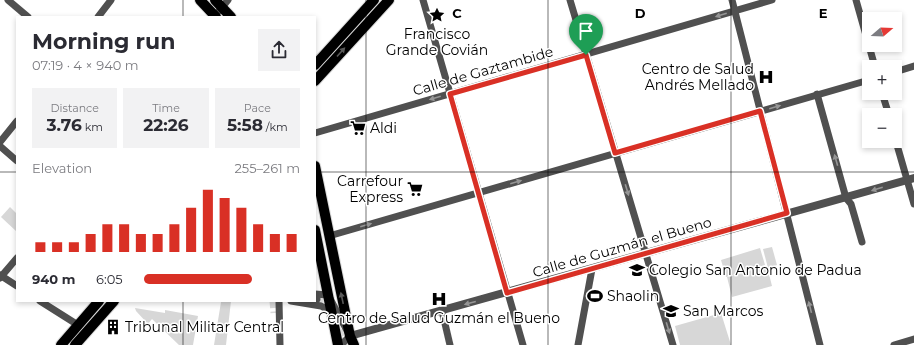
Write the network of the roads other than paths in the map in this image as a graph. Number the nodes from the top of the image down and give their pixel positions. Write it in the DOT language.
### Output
graph roads {
  1 [pos="8,0"];
  2 [pos="111,0"];
  3 [pos="200,0"];
  4 [pos="374,0"];
  5 [pos="389,0"];
  6 [pos="423,0"];
  7 [pos="570,0"];
  8 [pos="732,0"];
  9 [pos="772,0"];
  10 [pos="856,0"];
  11 [pos="222,2"];
  12 [pos="734,11"];
  13 [pos="27,16"];
  14 [pos="99,16"];
  15 [pos="214,16"];
  16 [pos="215,16"];
  17 [pos="230,16"];
  18 [pos="586,55"];
  19 [pos="873,60"];
  20 [pos="316,64"];
  21 [pos="914,66"];
  22 [pos="902,70"];
  23 [pos="316,80"];
  24 [pos="862,82"];
  25 [pos="450,94"];
  26 [pos="817,94"];
  27 [pos="760,111"];
  28 [pos="16,122"];
  29 [pos="316,132"];
  30 [pos="0,142"];
  31 [pos="0,146"];
  32 [pos="899,148"];
  33 [pos="615,153"];
  34 [pos="16,160"];
  35 [pos="316,171"];
  36 [pos="910,179"];
  37 [pos="479,193"];
  38 [pos="846,198"];
  39 [pos="914,204"];
  40 [pos="787,213"];
  41 [pos="316,235"];
  42 [pos="329,236"];
  43 [pos="862,242"];
  44 [pos="646,254"];
  45 [pos="16,259"];
  46 [pos="592,269"];
  47 [pos="1,277"];
  48 [pos="16,285"];
  49 [pos="507,293"];
  50 [pos="328,295"];
  51 [pos="316,297"];
  52 [pos="42,302"];
  53 [pos="98,302"];
  54 [pos="113,302"];
  55 [pos="279,302"];
  56 [pos="297,302"];
  57 [pos="442,311"];
  58 [pos="331,312"];
  59 [pos="274,313"];
  60 [pos="342,319"];
  61 [pos="78,325"];
  62 [pos="914,339"];
  63 [pos="352,341"];
  64 [pos="61,345"];
  65 [pos="75,345"];
  66 [pos="275,345"];
  67 [pos="280,345"];
  68 [pos="340,345"];
  69 [pos="450,345"];
  70 [pos="523,345"];
  71 [pos="578,345"];
  72 [pos="673,345"];
  73 [pos="820,345"];
  74 [pos="894,345"];
  1 -- 13 [label="street"];
  2 -- 14 [label="street"];
  3 -- 15 [label="main road"];
  4 -- 20 [label="main road"];
  23 -- 5 [label="main road, one-way"];
  6 -- 25 [label="street"];
  7 -- 18 [label="street"];
  8 -- 12 [label="street"];
  9 -- 12 [label="street, Calle de Gaztambide"];
  10 -- 19 [label="street"];
  11 -- 16 [label="street"];
  11 -- 17 [label="main road"];
  12 -- 18 [label="street, Calle de Gaztambide, one-way"];
  12 -- 27 [label="street"];
  18 -- 25 [label="street, Calle de Gaztambide"];
  18 -- 33 [label="street"];
  21 -- 22 [label="street"];
  24 -- 26 [label="street"];
  25 -- 29 [label="street, Calle de Gaztambide, one-way"];
  25 -- 37 [label="street"];
  27 -- 26 [label="street, one-way"];
  38 -- 26 [label="street, one-way"];
  27 -- 33 [label="street"];
  27 -- 40 [label="street"];
  28 -- 30 [label="street"];
  31 -- 34 [label="street"];
  32 -- 36 [label="street"];
  37 -- 33 [label="street, one-way"];
  33 -- 44 [label="street, one-way"];
  35 -- 42 [label="main road"];
  36 -- 38 [label="street, Calle de Guzmán el Bueno, one-way"];
  36 -- 39 [label="street"];
  42 -- 37 [label="street, one-way"];
  37 -- 49 [label="street"];
  38 -- 40 [label="street, Calle de Guzmán el Bueno"];
  38 -- 43 [label="street"];
  40 -- 44 [label="street, Calle de Guzmán el Bueno"];
  73 -- 40 [label="street, one-way"];
  41 -- 50 [label="main road"];
  63 -- 42 [label="main road, one-way"];
  44 -- 46 [label="street, Calle de Guzmán el Bueno"];
  44 -- 72 [label="street, one-way"];
  45 -- 47 [label="street"];
  46 -- 49 [label="street, Calle de Guzmán el Bueno"];
  46 -- 71 [label="street"];
  47 -- 48 [label="street"];
  49 -- 57 [label="street, Calle de Guzmán el Bueno, one-way"];
  49 -- 70 [label="street"];
  50 -- 51 [label="street"];
  50 -- 58 [label="main road"];
  50 -- 60 [label="street"];
  52 -- 61 [label="street"];
  53 -- 61 [label="main road"];
  54 -- 65 [label="main road"];
  55 -- 67 [label="street"];
  56 -- 58 [label="street"];
  57 -- 63 [label="street, Calle de Guzmán el Bueno"];
  57 -- 69 [label="street"];
  58 -- 60 [label="street"];
  58 -- 68 [label="main road"];
  59 -- 66 [label="street"];
  60 -- 63 [label="street"];
  61 -- 64 [label="main road"];
  62 -- 74 [label="street"];
  63 -- 68 [label="street, Calle de Guzmán el Bueno"];
}
